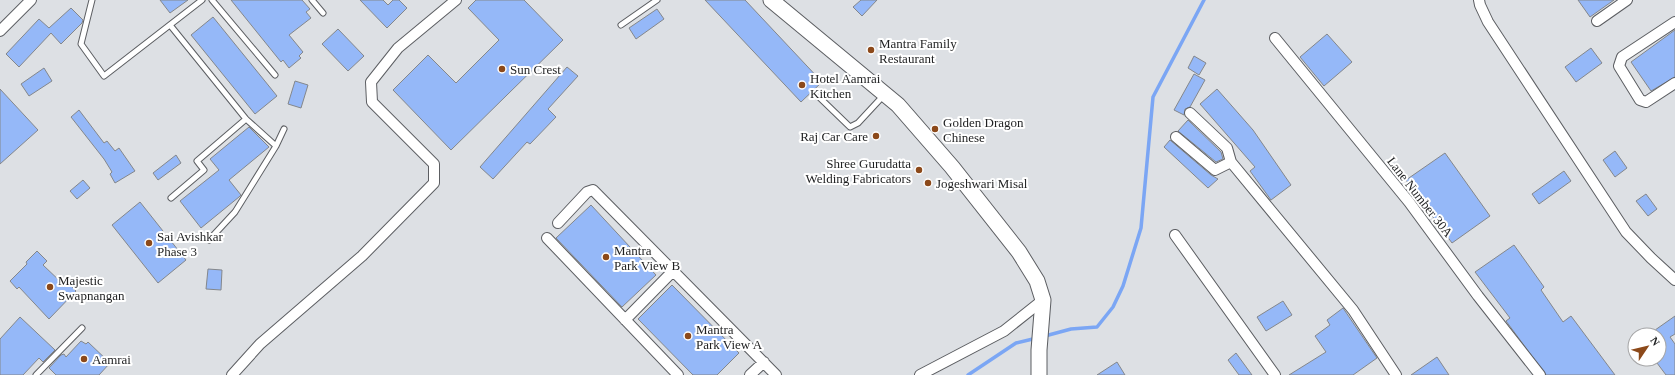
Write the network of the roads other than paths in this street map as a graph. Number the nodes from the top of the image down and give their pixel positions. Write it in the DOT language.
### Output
graph roads {
  1 [pos="31,0"];
  2 [pos="92,0"];
  3 [pos="202,0"];
  4 [pos="212,0"];
  5 [pos="312,0"];
  6 [pos="456,0"];
  7 [pos="657,0"];
  8 [pos="770,0"];
  9 [pos="1479,0"];
  10 [pos="1627,0"];
  11 [pos="322,13"];
  12 [pos="1596,20"];
  13 [pos="1675,22"];
  14 [pos="170,25"];
  15 [pos="620,25"];
  16 [pos="0,31"];
  17 [pos="1275,38"];
  18 [pos="275,75"];
  19 [pos="1675,82"];
  20 [pos="884,94"];
  21 [pos="820,98"];
  22 [pos="1190,113"];
  23 [pos="246,118"];
  24 [pos="284,129"];
  25 [pos="1176,137"];
  26 [pos="276,146"];
  27 [pos="1231,162"];
  28 [pos="172,198"];
  29 [pos="558,223"];
  30 [pos="1175,235"];
  31 [pos="547,238"];
  32 [pos="209,240"];
  33 [pos="673,271"];
  34 [pos="1675,280"];
  35 [pos="1043,307"];
  36 [pos="625,320"];
  37 [pos="82,328"];
  38 [pos="764,362"];
  39 [pos="36,375"];
  40 [pos="232,375"];
  41 [pos="678,375"];
  42 [pos="750,375"];
  43 [pos="776,375"];
  44 [pos="920,375"];
  45 [pos="1039,375"];
  46 [pos="1275,375"];
  47 [pos="1396,375"];
  48 [pos="1540,375"];
  1 -- 16 [label="street"];
  2 -- 14 [label="lane"];
  3 -- 14 [label="lane"];
  4 -- 18 [label="lane"];
  5 -- 11 [label="lane"];
  6 -- 40 [label="street"];
  7 -- 15 [label="lane"];
  8 -- 20 [label="street"];
  9 -- 34 [label="street"];
  10 -- 12 [label="street"];
  13 -- 19 [label="street"];
  14 -- 23 [label="lane"];
  17 -- 48 [label="street, Lane Number 30A"];
  20 -- 21 [label="lane"];
  20 -- 35 [label="street"];
  22 -- 27 [label="street"];
  23 -- 26 [label="lane"];
  23 -- 28 [label="lane"];
  24 -- 26 [label="lane"];
  25 -- 27 [label="street"];
  26 -- 32 [label="lane"];
  27 -- 47 [label="street"];
  29 -- 33 [label="street"];
  30 -- 46 [label="street"];
  31 -- 36 [label="street"];
  33 -- 36 [label="street"];
  33 -- 38 [label="street"];
  35 -- 44 [label="street"];
  35 -- 45 [label="street"];
  36 -- 41 [label="street"];
  37 -- 39 [label="lane"];
  38 -- 42 [label="street"];
  38 -- 43 [label="street"];
}
